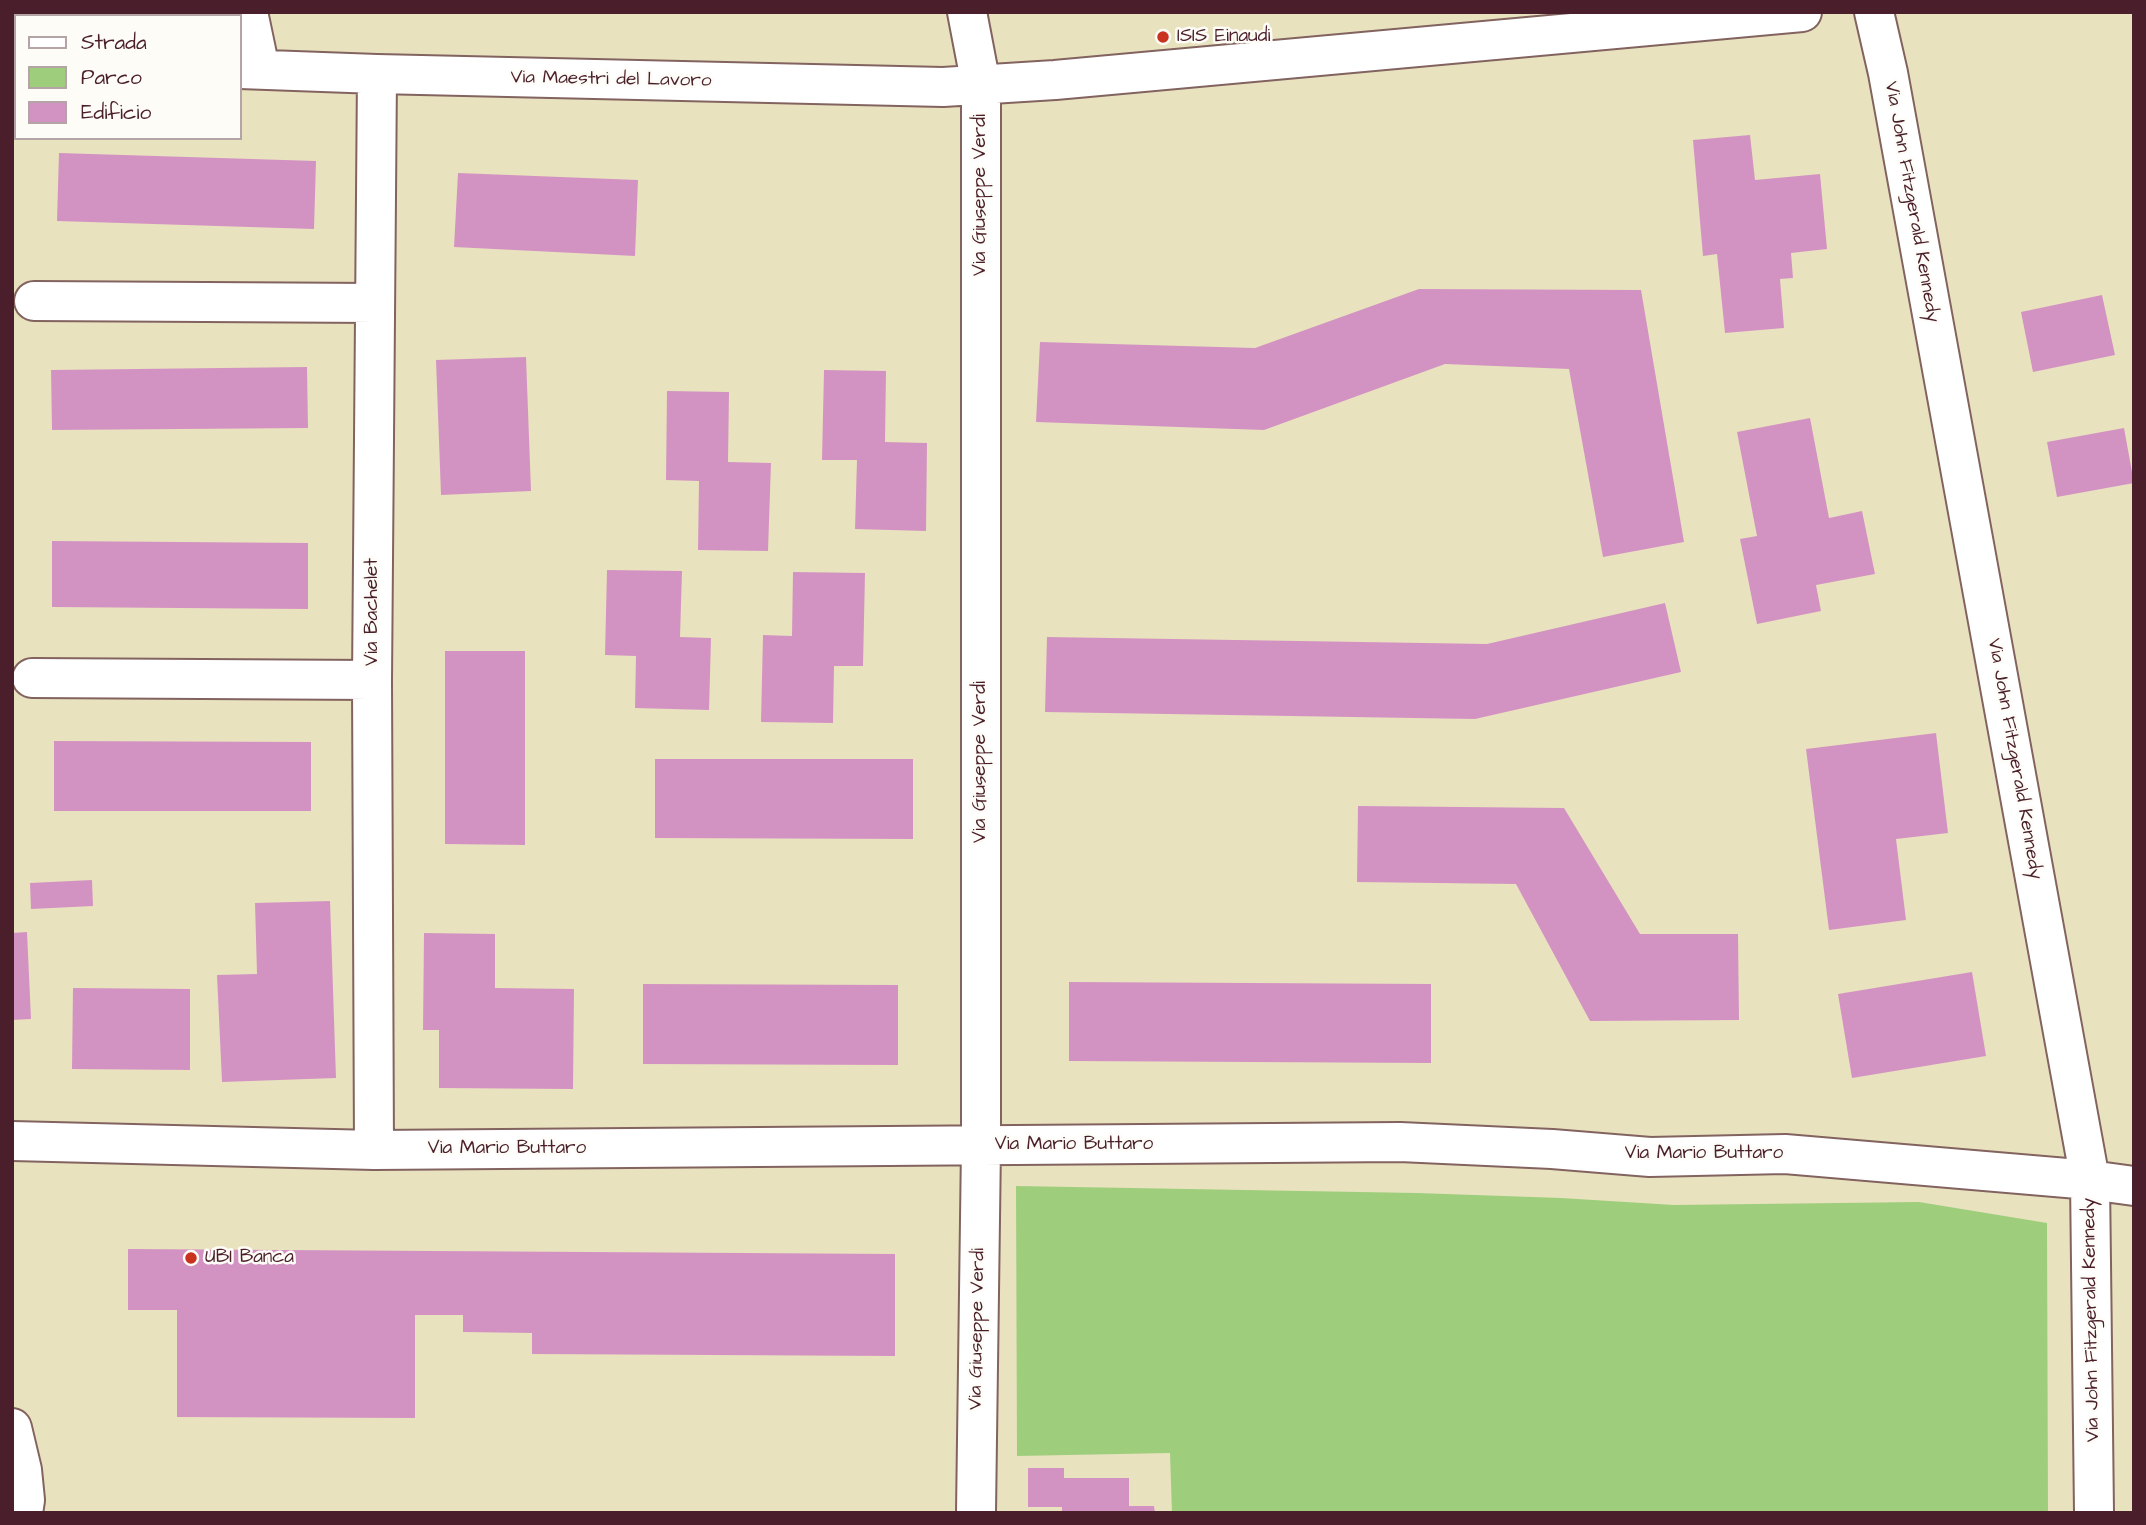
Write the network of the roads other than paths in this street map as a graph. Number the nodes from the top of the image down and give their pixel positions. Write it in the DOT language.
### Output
graph roads {
  1 [pos="248,12"];
  2 [pos="967,12"];
  3 [pos="1802,12"];
  4 [pos="1874,12"];
  5 [pos="250,69"];
  6 [pos="377,74"];
  7 [pos="981,85"];
  8 [pos="34,301"];
  9 [pos="375,303"];
  10 [pos="32,678"];
  11 [pos="373,680"];
  12 [pos="12,1142"];
  13 [pos="981,1146"];
  14 [pos="374,1150"];
  15 [pos="2090,1180"];
  16 [pos="2134,1186"];
  17 [pos="12,1428"];
  18 [pos="23,1513"];
  19 [pos="976,1513"];
  20 [pos="2094,1513"];
  1 -- 5 [label="street"];
  2 -- 7 [label="street, Via Giuseppe Verdi"];
  3 -- 7 [label="street, Via Maestri del Lavoro"];
  4 -- 15 [label="street, Via John Fitzgerald Kennedy"];
  5 -- 6 [label="street, Via Maestri del Lavoro"];
  6 -- 7 [label="street, Via Maestri del Lavoro"];
  6 -- 9 [label="street, Via Bachelet"];
  7 -- 13 [label="street, Via Giuseppe Verdi"];
  8 -- 9 [label="street"];
  9 -- 11 [label="street, Via Bachelet"];
  10 -- 11 [label="street"];
  11 -- 14 [label="street, Via Bachelet"];
  12 -- 14 [label="street, Via Mario Buttaro"];
  13 -- 14 [label="street, Via Mario Buttaro"];
  13 -- 15 [label="street, Via Mario Buttaro"];
  13 -- 19 [label="street, Via Giuseppe Verdi"];
  15 -- 16 [label="street, Via Mario Buttaro"];
  15 -- 20 [label="street, Via John Fitzgerald Kennedy"];
  17 -- 18 [label="street"];
}
